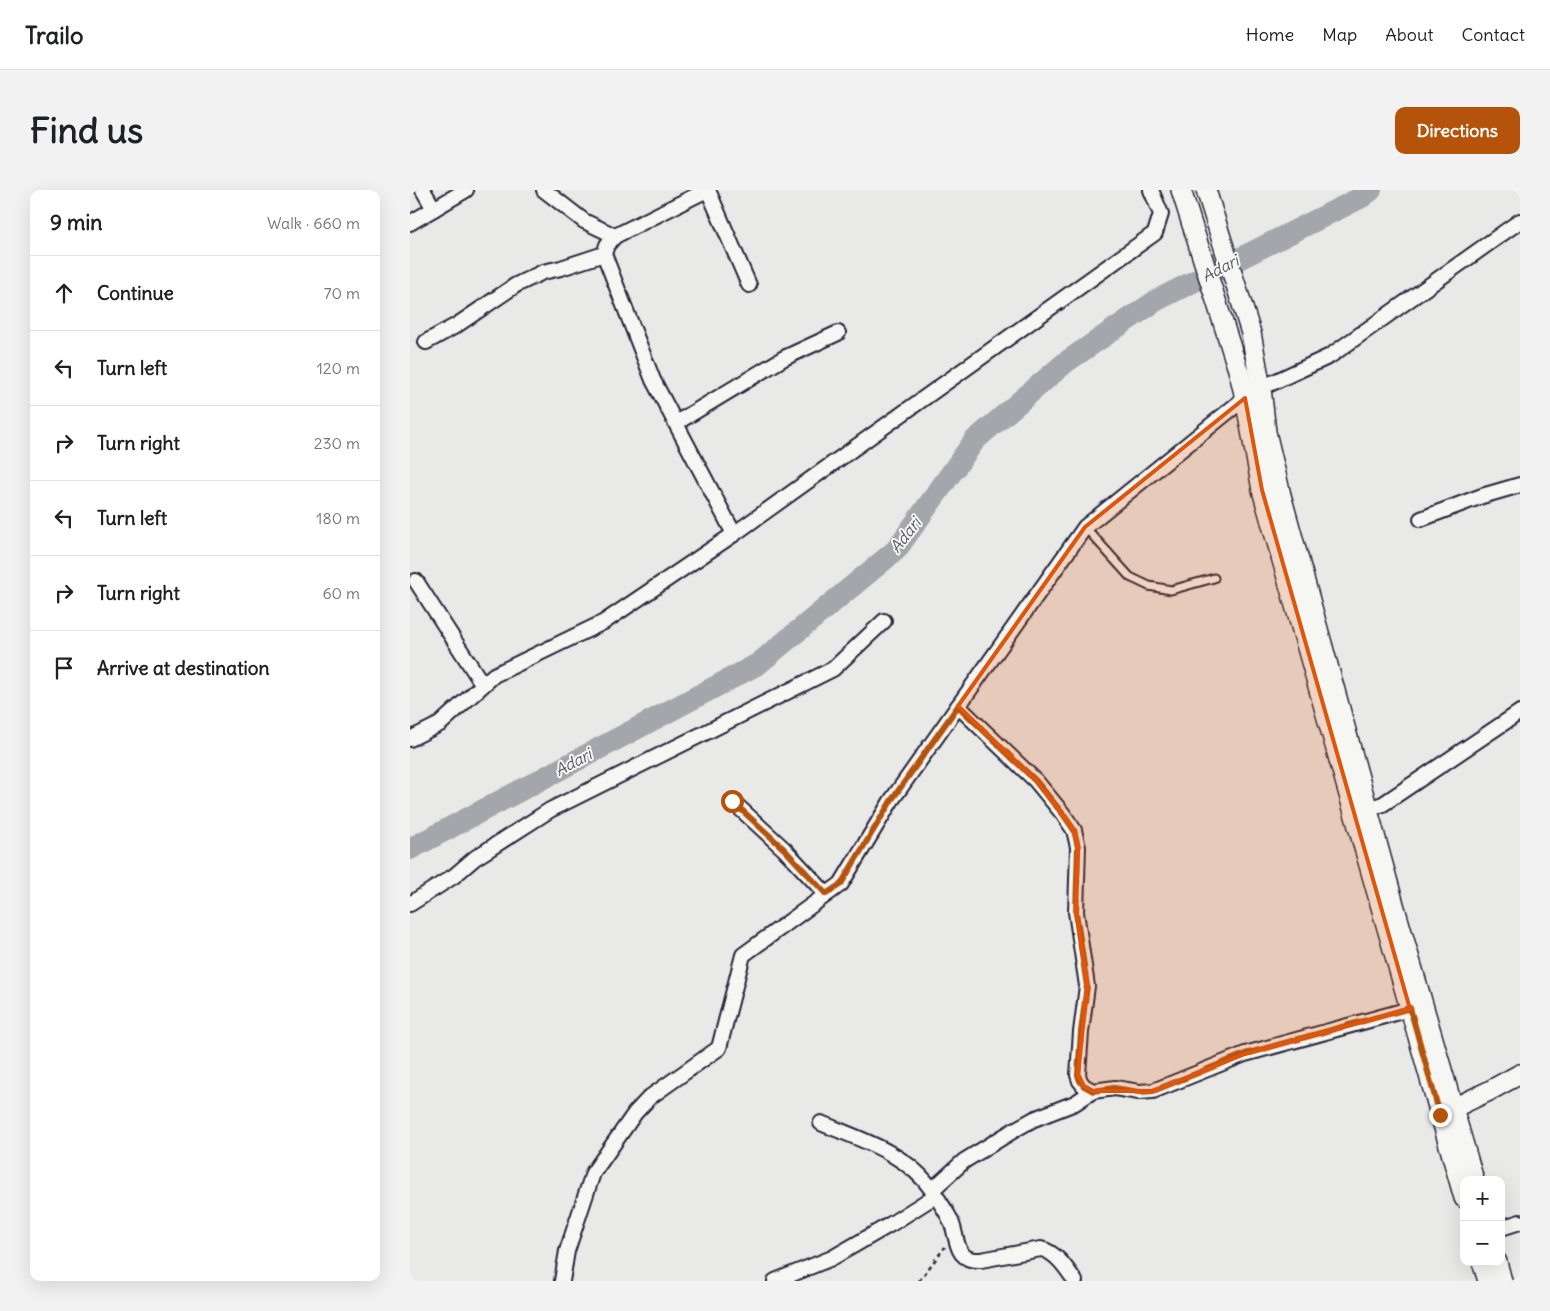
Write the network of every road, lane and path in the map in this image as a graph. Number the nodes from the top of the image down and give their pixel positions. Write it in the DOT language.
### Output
graph roads {
  1 [pos="423,190"];
  2 [pos="466,190"];
  3 [pos="544,190"];
  4 [pos="708,190"];
  5 [pos="1151,190"];
  6 [pos="1208,194"];
  7 [pos="1183,195"];
  8 [pos="434,209"];
  9 [pos="1520,221"];
  10 [pos="410,223"];
  11 [pos="615,236"];
  12 [pos="604,254"];
  13 [pos="749,285"];
  14 [pos="838,333"];
  15 [pos="426,342"];
  16 [pos="1253,393"];
  17 [pos="676,423"];
  18 [pos="1520,485"];
  19 [pos="1421,519"];
  20 [pos="1085,527"];
  21 [pos="734,534"];
  22 [pos="1214,578"];
  23 [pos="416,581"];
  24 [pos="884,622"];
  25 [pos="483,685"];
  26 [pos="958,706"];
  27 [pos="1520,712"];
  28 [pos="410,739"];
  29 [pos="732,801"];
  30 [pos="1368,809"];
  31 [pos="826,894"];
  32 [pos="410,904"];
  33 [pos="1410,1008"];
  34 [pos="1520,1074"];
  35 [pos="1093,1091"];
  36 [pos="1447,1112"];
  37 [pos="820,1122"];
  38 [pos="1472,1176"];
  39 [pos="1460,1178"];
  40 [pos="934,1193"];
  41 [pos="1520,1222"];
  42 [pos="1505,1227"];
  43 [pos="955,1234"];
  44 [pos="1483,1266"];
  45 [pos="1498,1266"];
  46 [pos="562,1281"];
  47 [pos="775,1281"];
  48 [pos="919,1281"];
  49 [pos="1074,1281"];
  50 [pos="1488,1281"];
  51 [pos="1502,1281"];
  1 -- 8 [label="street"];
  2 -- 8 [label="street"];
  3 -- 11 [label="street"];
  4 -- 11 [label="street"];
  4 -- 13 [label="street"];
  5 -- 21 [label="street"];
  6 -- 16 [label="main road"];
  7 -- 16 [label="main road"];
  8 -- 10 [label="street"];
  9 -- 16 [label="street"];
  11 -- 12 [label="street"];
  12 -- 15 [label="street"];
  12 -- 17 [label="street"];
  14 -- 17 [label="street"];
  16 -- 20 [label="street"];
  16 -- 30 [label="main road"];
  16 -- 33 [label="main road"];
  17 -- 21 [label="street"];
  18 -- 19 [label="street"];
  20 -- 22 [label="lane"];
  20 -- 26 [label="street"];
  21 -- 25 [label="street"];
  23 -- 25 [label="street"];
  24 -- 32 [label="street"];
  25 -- 28 [label="street"];
  26 -- 31 [label="street"];
  26 -- 35 [label="street"];
  27 -- 30 [label="street"];
  29 -- 31 [label="street"];
  30 -- 36 [label="main road"];
  31 -- 46 [label="street"];
  33 -- 35 [label="street"];
  33 -- 36 [label="main road"];
  34 -- 36 [label="main road"];
  35 -- 40 [label="street"];
  36 -- 38 [label="main road"];
  36 -- 39 [label="main road"];
  37 -- 40 [label="street"];
  40 -- 43 [label="street"];
  40 -- 47 [label="street"];
  41 -- 42 [label="street"];
  43 -- 48 [label="path"];
  43 -- 49 [label="street"];
  44 -- 50 [label="main road"];
  45 -- 51 [label="main road"];
}
